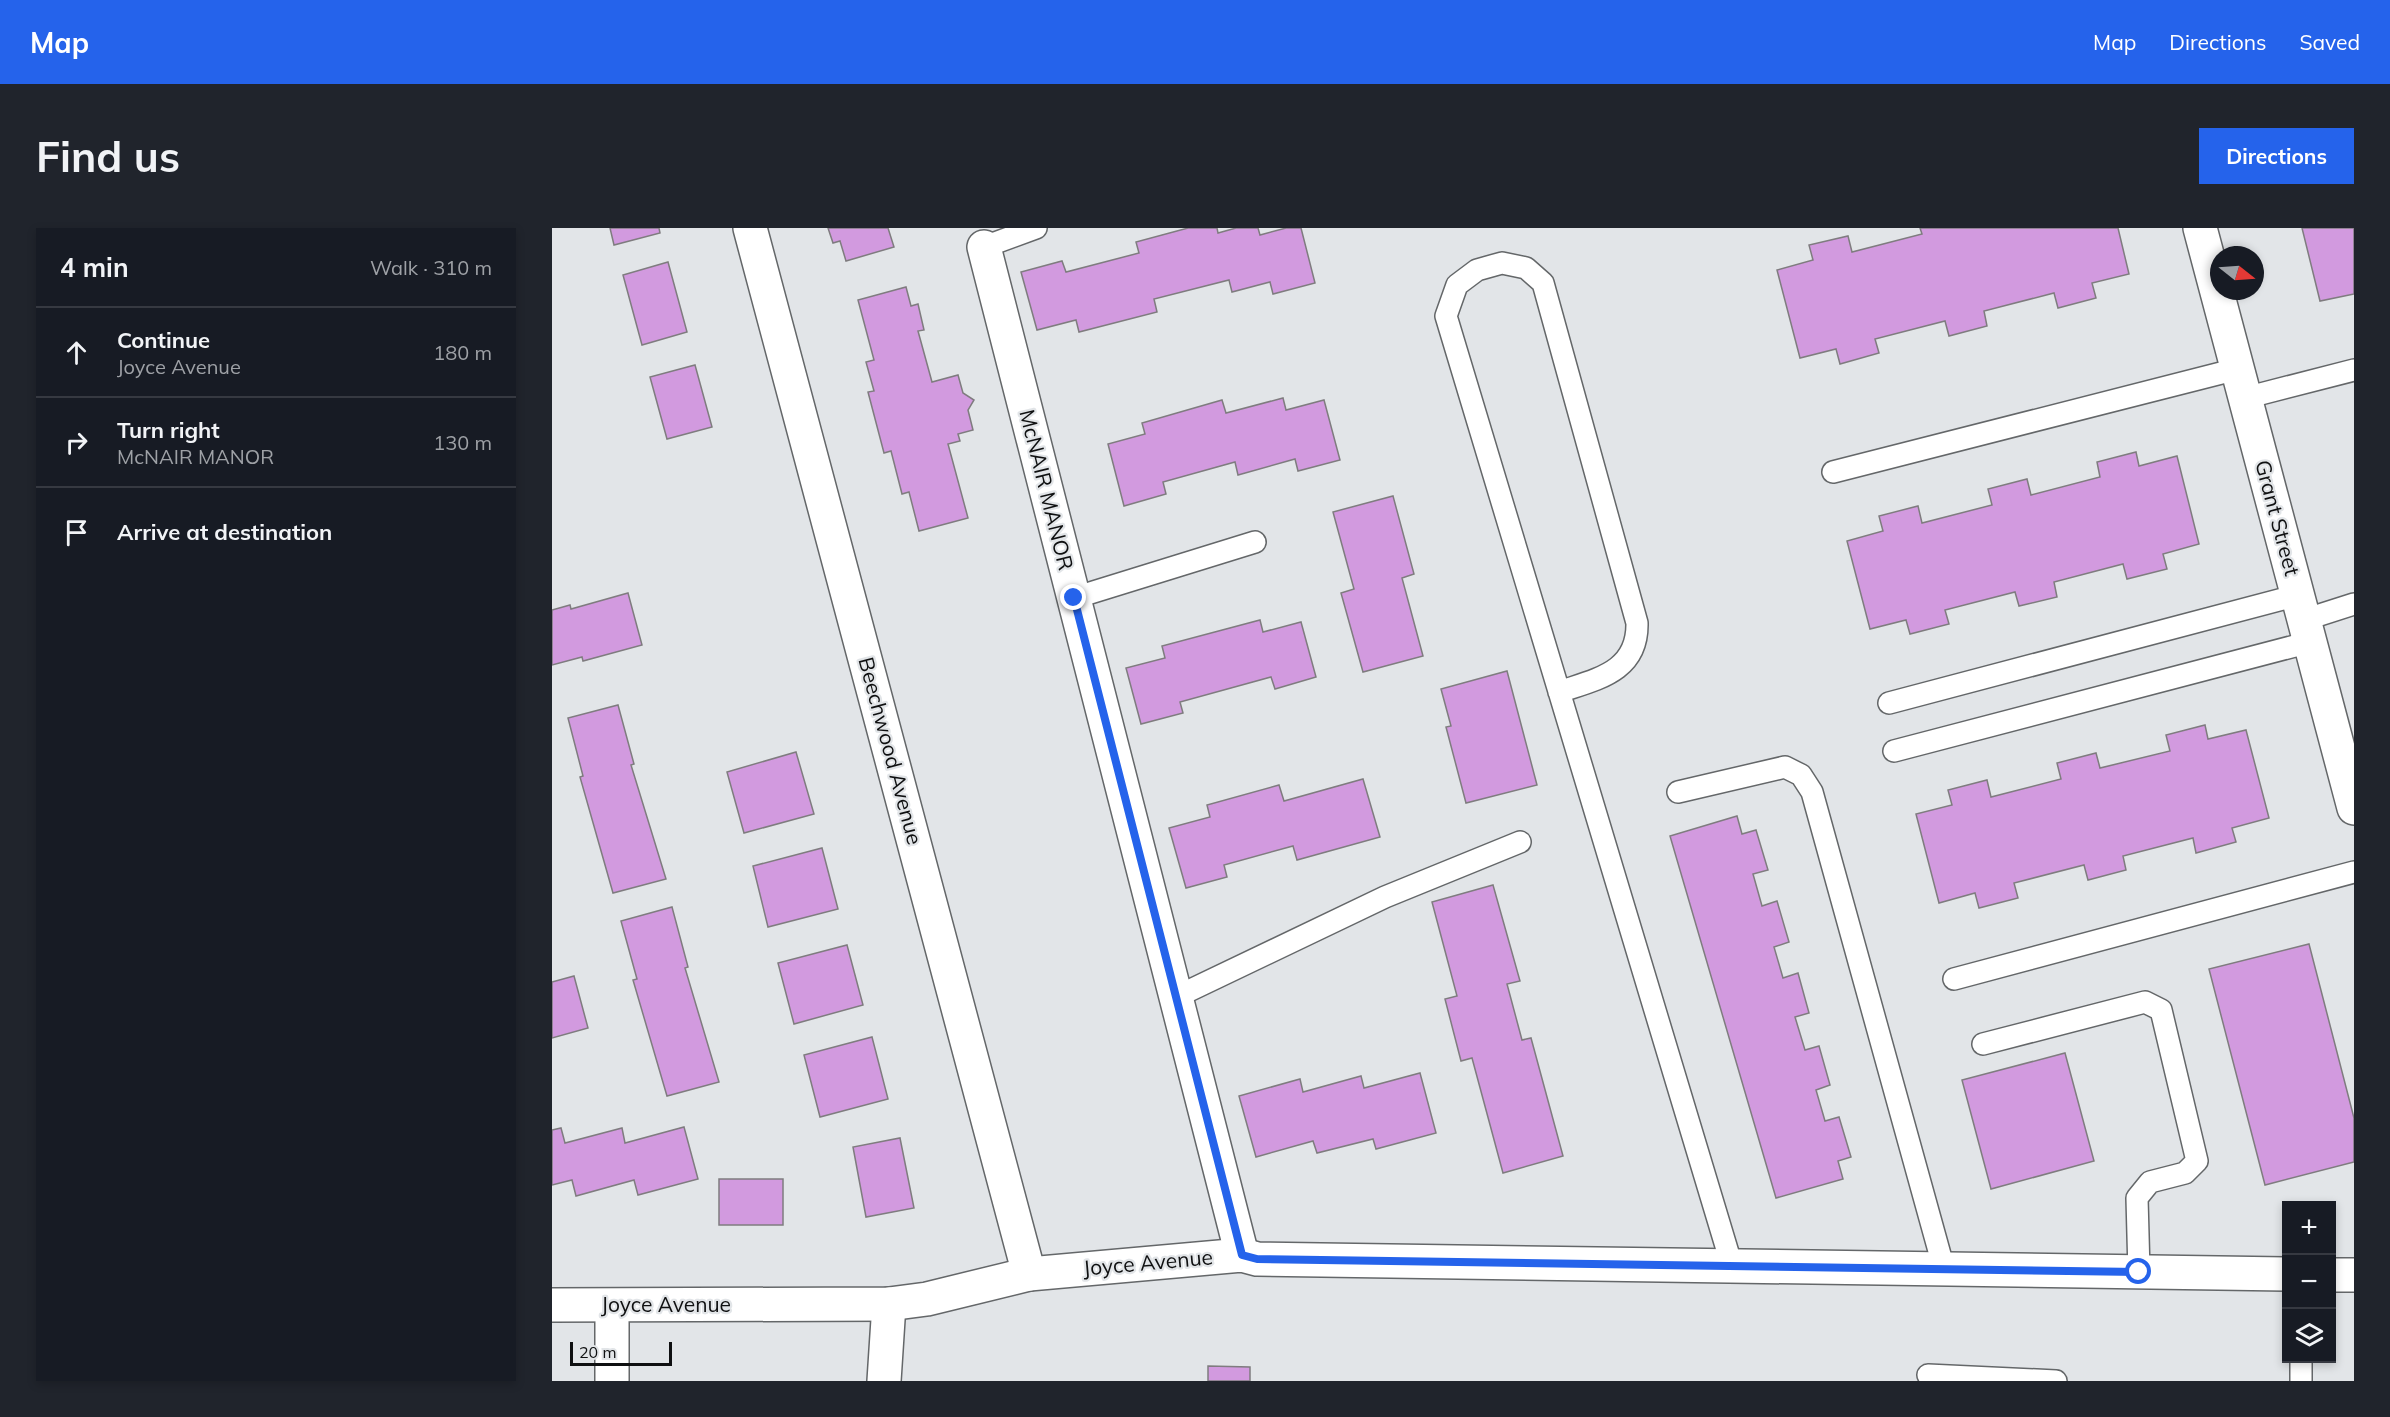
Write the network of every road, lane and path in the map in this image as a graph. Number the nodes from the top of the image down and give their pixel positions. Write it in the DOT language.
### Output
graph roads {
  1 [pos="750,228"];
  2 [pos="1036,228"];
  3 [pos="2200,228"];
  4 [pos="984,247"];
  5 [pos="2354,370"];
  6 [pos="2241,384"];
  7 [pos="1833,472"];
  8 [pos="1255,542"];
  9 [pos="1074,598"];
  10 [pos="2354,604"];
  11 [pos="2304,619"];
  12 [pos="1559,692"];
  13 [pos="1889,703"];
  14 [pos="1894,751"];
  15 [pos="1678,792"];
  16 [pos="2354,808"];
  17 [pos="1520,842"];
  18 [pos="2354,872"];
  19 [pos="1954,979"];
  20 [pos="1176,997"];
  21 [pos="1983,1044"];
  22 [pos="1242,1255"];
  23 [pos="1732,1266"];
  24 [pos="1944,1269"];
  25 [pos="2139,1272"];
  26 [pos="1029,1274"];
  27 [pos="2282,1274"];
  28 [pos="2336,1275"];
  29 [pos="2354,1275"];
  30 [pos="889,1304"];
  31 [pos="552,1305"];
  32 [pos="612,1306"];
  33 [pos="2301,1363"];
  34 [pos="1928,1375"];
  35 [pos="612,1381"];
  36 [pos="884,1381"];
  37 [pos="2056,1381"];
  38 [pos="2301,1381"];
  1 -- 26 [label="street, Beechwood Avenue"];
  2 -- 4 [label="lane"];
  3 -- 6 [label="street, Grant Street"];
  4 -- 9 [label="street, McNAIR MANOR"];
  5 -- 6 [label="lane"];
  6 -- 7 [label="lane"];
  6 -- 11 [label="street, Grant Street"];
  8 -- 9 [label="lane"];
  9 -- 20 [label="street, McNAIR MANOR"];
  10 -- 11 [label="lane"];
  11 -- 13 [label="lane"];
  11 -- 14 [label="lane"];
  11 -- 16 [label="street, Grant Street"];
  12 -- 12 [label="lane"];
  12 -- 23 [label="lane"];
  15 -- 24 [label="lane"];
  17 -- 20 [label="lane"];
  18 -- 19 [label="lane"];
  20 -- 22 [label="street, McNAIR MANOR"];
  21 -- 25 [label="lane"];
  22 -- 23 [label="street, Joyce Avenue"];
  22 -- 26 [label="street, Joyce Avenue"];
  23 -- 24 [label="street, Joyce Avenue"];
  24 -- 25 [label="street, Joyce Avenue"];
  25 -- 27 [label="street, Joyce Avenue"];
  26 -- 30 [label="street, Joyce Avenue"];
  28 -- 29 [label="street"];
  30 -- 32 [label="street, Joyce Avenue"];
  30 -- 36 [label="street"];
  31 -- 32 [label="street, Joyce Avenue"];
  32 -- 35 [label="street"];
  33 -- 38 [label="lane"];
  34 -- 37 [label="lane"];
}
